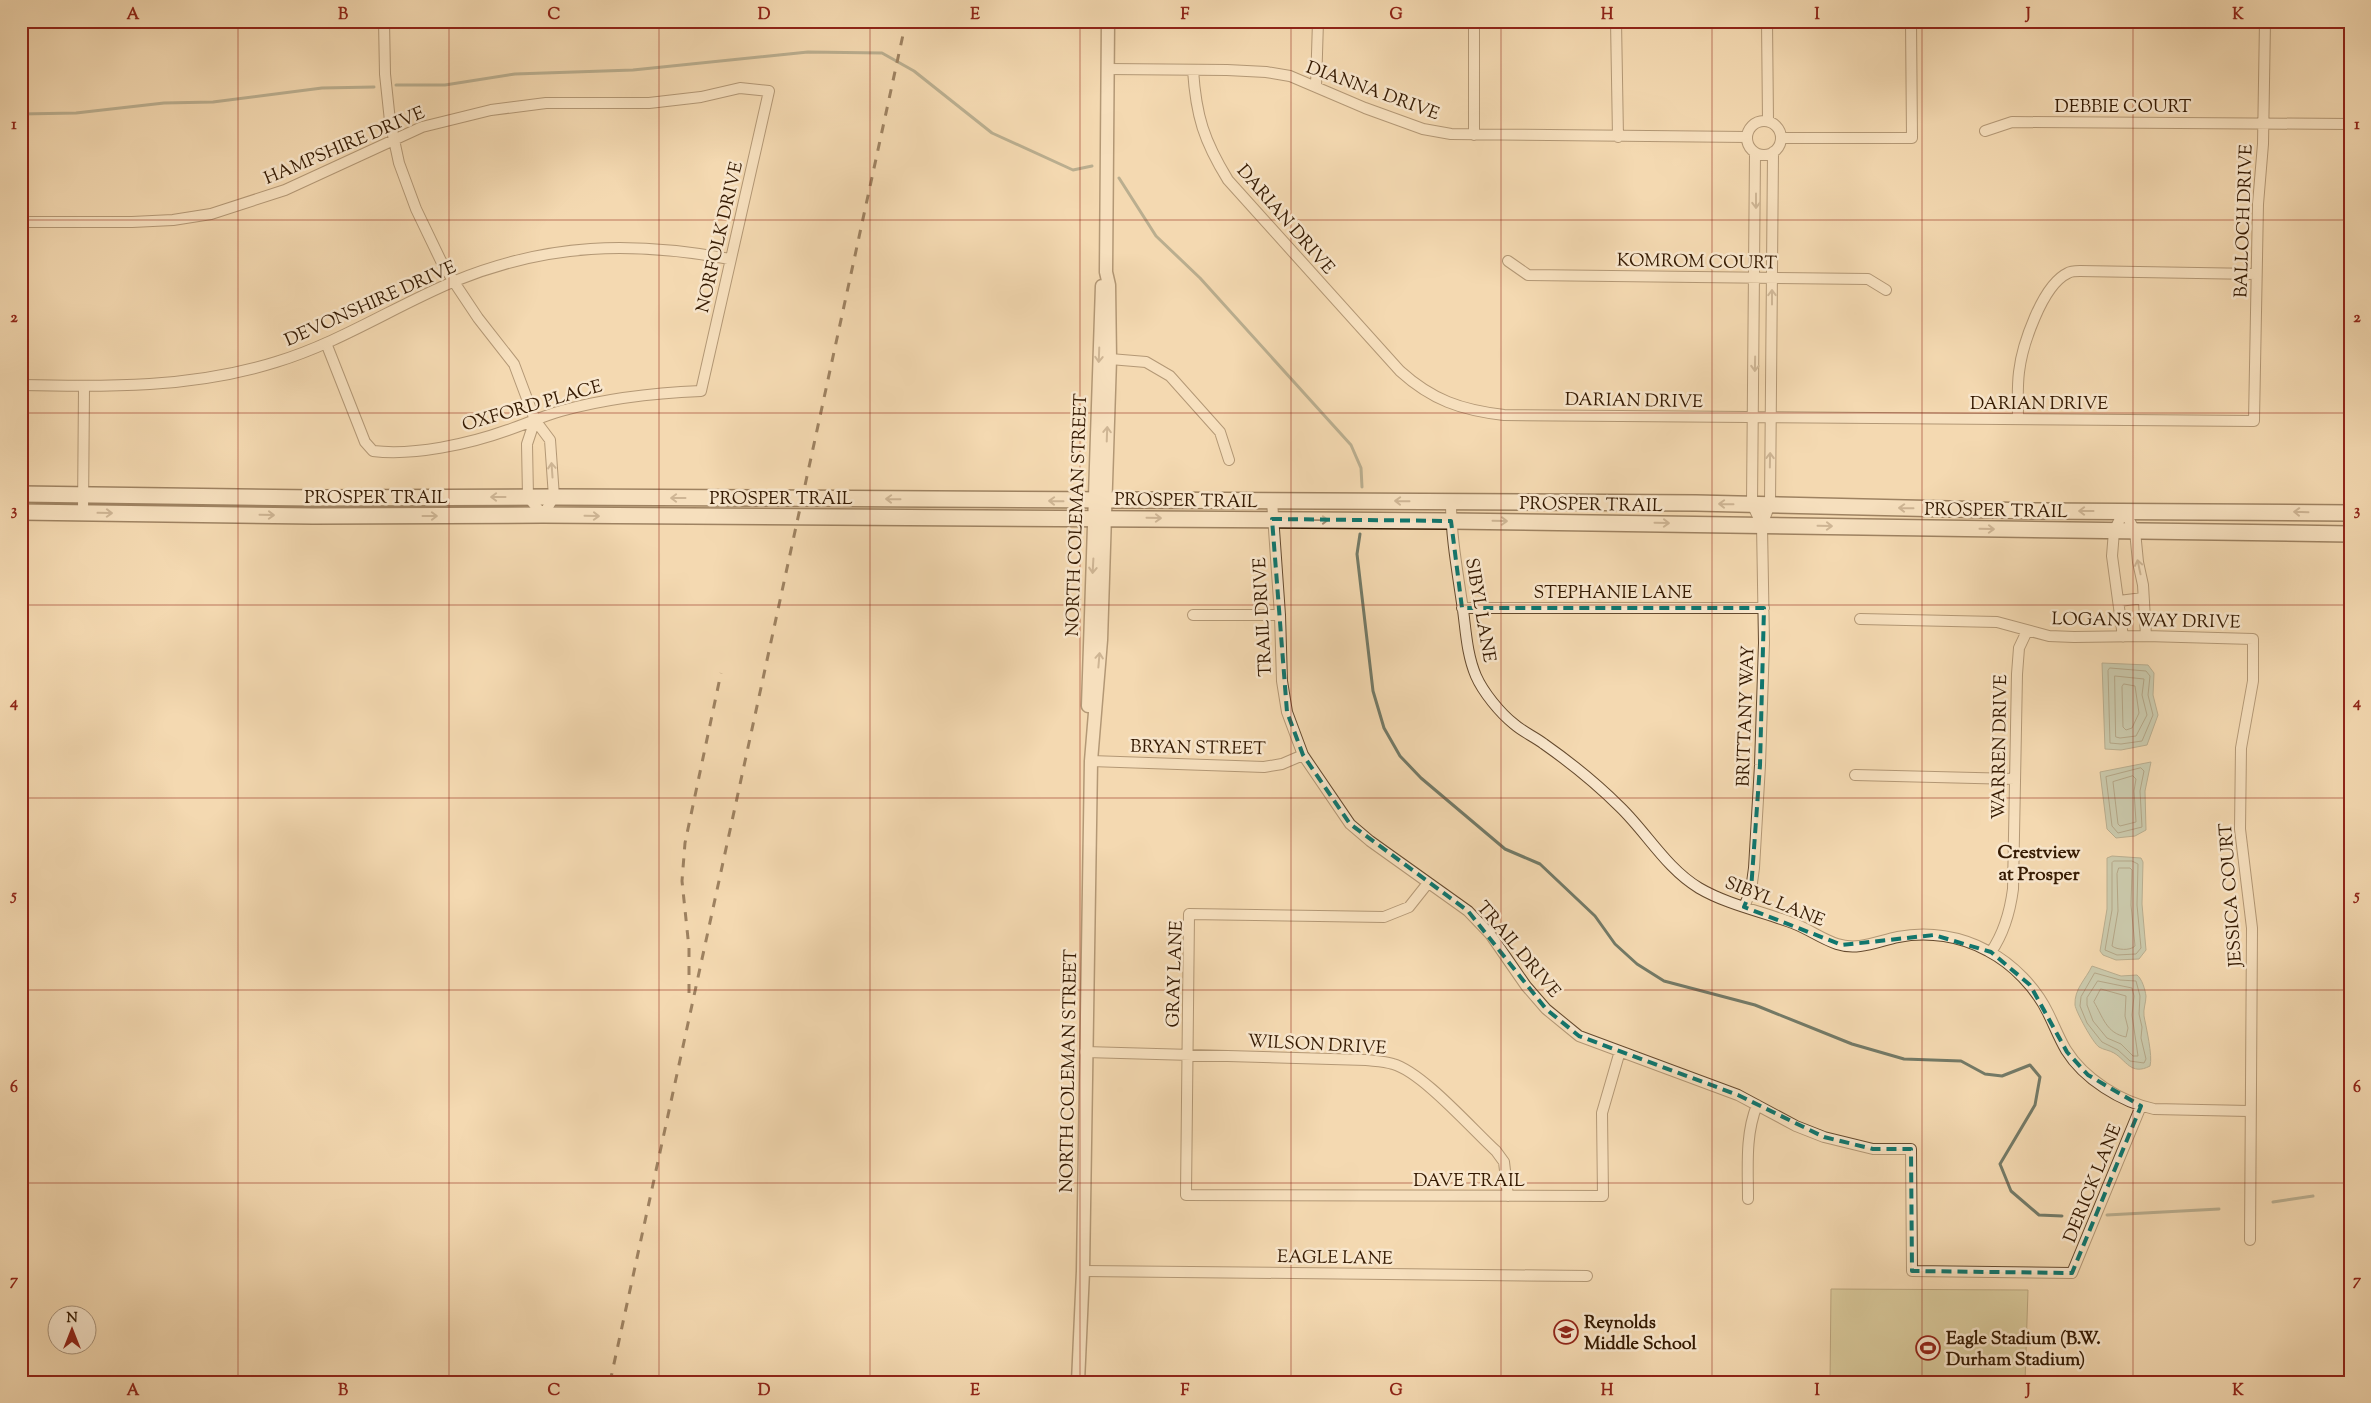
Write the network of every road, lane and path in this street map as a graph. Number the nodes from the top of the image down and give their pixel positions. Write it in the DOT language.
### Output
graph roads {
  1 [pos="384,21"];
  2 [pos="1108,21"];
  3 [pos="1318,21"];
  4 [pos="1474,21"];
  5 [pos="1616,21"];
  6 [pos="1767,21"];
  7 [pos="1911,21"];
  8 [pos="2265,21"];
  9 [pos="1108,70"];
  10 [pos="1194,70"];
  11 [pos="1316,87"];
  12 [pos="769,90"];
  13 [pos="1768,121"];
  14 [pos="2263,124"];
  15 [pos="2350,124"];
  16 [pos="1985,132"];
  17 [pos="1474,135"];
  18 [pos="1618,137"];
  19 [pos="1747,137"];
  20 [pos="394,138"];
  21 [pos="1782,138"];
  22 [pos="1755,152"];
  23 [pos="1773,152"];
  24 [pos="21,222"];
  25 [pos="730,259"];
  26 [pos="1508,261"];
  27 [pos="1106,272"];
  28 [pos="2256,274"];
  29 [pos="1756,278"];
  30 [pos="1772,278"];
  31 [pos="454,282"];
  32 [pos="1886,290"];
  33 [pos="326,343"];
  34 [pos="1110,359"];
  35 [pos="21,385"];
  36 [pos="84,386"];
  37 [pos="701,391"];
  38 [pos="1754,418"];
  39 [pos="1771,418"];
  40 [pos="2018,419"];
  41 [pos="535,420"];
  42 [pos="2254,421"];
  43 [pos="1229,460"];
  44 [pos="83,493"];
  45 [pos="21,494"];
  46 [pos="528,497"];
  47 [pos="554,497"];
  48 [pos="314,498"];
  49 [pos="1100,501"];
  50 [pos="1272,501"];
  51 [pos="1451,502"];
  52 [pos="1752,504"];
  53 [pos="1770,504"];
  54 [pos="2124,511"];
  55 [pos="21,512"];
  56 [pos="83,512"];
  57 [pos="2350,513"];
  58 [pos="543,515"];
  59 [pos="314,516"];
  60 [pos="1100,518"];
  61 [pos="1272,519"];
  62 [pos="1451,521"];
  63 [pos="1762,524"];
  64 [pos="2114,531"];
  65 [pos="2135,531"];
  66 [pos="2350,534"];
  67 [pos="2144,598"];
  68 [pos="2120,601"];
  69 [pos="1462,608"];
  70 [pos="1764,608"];
  71 [pos="1193,615"];
  72 [pos="1280,615"];
  73 [pos="1860,619"];
  74 [pos="2027,631"];
  75 [pos="2123,636"];
  76 [pos="2146,636"];
  77 [pos="2253,638"];
  78 [pos="1303,755"];
  79 [pos="1091,761"];
  80 [pos="1856,775"];
  81 [pos="2015,779"];
  82 [pos="1428,883"];
  83 [pos="1744,907"];
  84 [pos="1991,952"];
  85 [pos="1620,1051"];
  86 [pos="1085,1052"];
  87 [pos="1188,1055"];
  88 [pos="1757,1105"];
  89 [pos="2141,1106"];
  90 [pos="2249,1111"];
  91 [pos="1186,1195"];
  92 [pos="1508,1196"];
  93 [pos="1748,1199"];
  94 [pos="2250,1240"];
  95 [pos="1083,1271"];
  96 [pos="2072,1273"];
  97 [pos="1587,1276"];
  98 [pos="1078,1382"];
  1 -- 20 [label="street"];
  2 -- 9 [label="street, NORTH COLEMAN STREET"];
  3 -- 11 [label="street"];
  4 -- 17 [label="street"];
  5 -- 18 [label="street"];
  6 -- 13 [label="street"];
  7 -- 21 [label="street"];
  8 -- 14 [label="street, BALLOCH DRIVE"];
  9 -- 10 [label="street, DIANNA DRIVE"];
  9 -- 27 [label="street, NORTH COLEMAN STREET"];
  10 -- 11 [label="street, DIANNA DRIVE"];
  10 -- 38 [label="street, DARIAN DRIVE"];
  11 -- 17 [label="street, DIANNA DRIVE"];
  12 -- 20 [label="street, HAMPSHIRE DRIVE"];
  12 -- 25 [label="street, NORFOLK DRIVE"];
  13 -- 19 [label="street"];
  13 -- 21 [label="street"];
  14 -- 15 [label="street, DEBBIE COURT"];
  14 -- 16 [label="street, DEBBIE COURT"];
  14 -- 28 [label="street, BALLOCH DRIVE"];
  17 -- 18 [label="street, DIANNA DRIVE"];
  18 -- 19 [label="street, DIANNA DRIVE"];
  19 -- 22 [label="street"];
  20 -- 24 [label="street, HAMPSHIRE DRIVE"];
  20 -- 31 [label="street"];
  21 -- 23 [label="street"];
  22 -- 23 [label="street"];
  22 -- 29 [label="street, BRITTANY WAY, one-way"];
  23 -- 30 [label="street, BRITTANY WAY"];
  25 -- 31 [label="street, DEVONSHIRE DRIVE"];
  25 -- 37 [label="street, NORFOLK DRIVE"];
  26 -- 29 [label="street, KOMROM COURT"];
  27 -- 34 [label="street, NORTH COLEMAN STREET"];
  27 -- 49 [label="street, NORTH COLEMAN STREET, one-way"];
  28 -- 40 [label="street"];
  28 -- 42 [label="street, BALLOCH DRIVE"];
  29 -- 30 [label="street, KOMROM COURT"];
  29 -- 38 [label="street, BRITTANY WAY, one-way"];
  30 -- 32 [label="street, KOMROM COURT"];
  39 -- 30 [label="street, BRITTANY WAY, one-way"];
  31 -- 33 [label="street, DEVONSHIRE DRIVE"];
  31 -- 41 [label="street"];
  33 -- 36 [label="street, DEVONSHIRE DRIVE"];
  33 -- 41 [label="street, OXFORD PLACE"];
  34 -- 43 [label="street"];
  49 -- 34 [label="street, NORTH COLEMAN STREET, one-way"];
  35 -- 36 [label="street, DEVONSHIRE DRIVE"];
  36 -- 44 [label="street"];
  37 -- 41 [label="street, OXFORD PLACE"];
  38 -- 39 [label="street, DARIAN DRIVE"];
  38 -- 52 [label="street, BRITTANY WAY"];
  39 -- 40 [label="street, DARIAN DRIVE"];
  53 -- 39 [label="street, BRITTANY WAY, one-way"];
  40 -- 42 [label="street, DARIAN DRIVE"];
  41 -- 46 [label="street"];
  47 -- 41 [label="street, one-way"];
  44 -- 45 [label="main road, PROSPER TRAIL"];
  44 -- 48 [label="main road, PROSPER TRAIL"];
  44 -- 56 [label="street"];
  46 -- 47 [label="main road, PROSPER TRAIL"];
  46 -- 48 [label="main road, PROSPER TRAIL, one-way"];
  46 -- 58 [label="street"];
  49 -- 47 [label="main road, PROSPER TRAIL, one-way"];
  47 -- 58 [label="street"];
  48 -- 59 [label="main road"];
  49 -- 50 [label="main road, PROSPER TRAIL"];
  49 -- 60 [label="street, NORTH COLEMAN STREET"];
  51 -- 50 [label="main road, PROSPER TRAIL, one-way"];
  50 -- 61 [label="street, TRAIL DRIVE"];
  52 -- 51 [label="main road, PROSPER TRAIL, one-way"];
  51 -- 62 [label="street, SIBYL LANE"];
  52 -- 53 [label="main road, PROSPER TRAIL"];
  52 -- 63 [label="street, BRITTANY WAY"];
  54 -- 53 [label="main road, PROSPER TRAIL, one-way"];
  53 -- 63 [label="street, BRITTANY WAY"];
  57 -- 54 [label="main road, PROSPER TRAIL, one-way"];
  54 -- 64 [label="street"];
  54 -- 65 [label="street"];
  55 -- 56 [label="main road, PROSPER TRAIL"];
  56 -- 59 [label="main road, PROSPER TRAIL, one-way"];
  59 -- 58 [label="main road, PROSPER TRAIL, one-way"];
  58 -- 60 [label="main road, PROSPER TRAIL, one-way"];
  60 -- 61 [label="main road, PROSPER TRAIL, one-way"];
  60 -- 79 [label="street, NORTH COLEMAN STREET"];
  61 -- 62 [label="main road, PROSPER TRAIL, one-way"];
  61 -- 72 [label="street, TRAIL DRIVE"];
  62 -- 63 [label="main road, PROSPER TRAIL, one-way"];
  62 -- 69 [label="street, SIBYL LANE"];
  63 -- 64 [label="main road, PROSPER TRAIL, one-way"];
  63 -- 70 [label="street, BRITTANY WAY"];
  64 -- 65 [label="main road, PROSPER TRAIL"];
  64 -- 68 [label="street"];
  65 -- 66 [label="main road, PROSPER TRAIL"];
  67 -- 65 [label="street, one-way"];
  67 -- 68 [label="street"];
  67 -- 76 [label="street"];
  68 -- 75 [label="street"];
  69 -- 70 [label="street, STEPHANIE LANE"];
  69 -- 83 [label="street, SIBYL LANE"];
  70 -- 83 [label="street, BRITTANY WAY"];
  71 -- 72 [label="street"];
  72 -- 78 [label="street, TRAIL DRIVE"];
  73 -- 74 [label="street, LOGANS WAY DRIVE"];
  74 -- 75 [label="street, LOGANS WAY DRIVE"];
  74 -- 81 [label="street, WARREN DRIVE"];
  75 -- 76 [label="street, LOGANS WAY DRIVE"];
  76 -- 77 [label="street, LOGANS WAY DRIVE"];
  77 -- 90 [label="street, JESSICA COURT"];
  78 -- 79 [label="street, BRYAN STREET"];
  78 -- 82 [label="street, TRAIL DRIVE"];
  79 -- 86 [label="street, NORTH COLEMAN STREET"];
  80 -- 81 [label="street"];
  81 -- 84 [label="street, WARREN DRIVE"];
  82 -- 85 [label="street, TRAIL DRIVE"];
  82 -- 87 [label="street, GRAY LANE"];
  83 -- 84 [label="street, SIBYL LANE"];
  84 -- 89 [label="street, SIBYL LANE"];
  85 -- 88 [label="street, TRAIL DRIVE"];
  85 -- 92 [label="street, DAVE TRAIL"];
  86 -- 87 [label="street, WILSON DRIVE"];
  86 -- 95 [label="street, NORTH COLEMAN STREET"];
  87 -- 91 [label="street, GRAY LANE"];
  87 -- 92 [label="street, WILSON DRIVE"];
  88 -- 93 [label="street"];
  88 -- 96 [label="street, TRAIL DRIVE"];
  89 -- 90 [label="street, SIBYL LANE"];
  89 -- 96 [label="street, DERICK LANE"];
  90 -- 94 [label="street, JESSICA COURT"];
  91 -- 92 [label="street, DAVE TRAIL"];
  95 -- 97 [label="street, EAGLE LANE"];
  95 -- 98 [label="street, NORTH COLEMAN STREET"];
}
